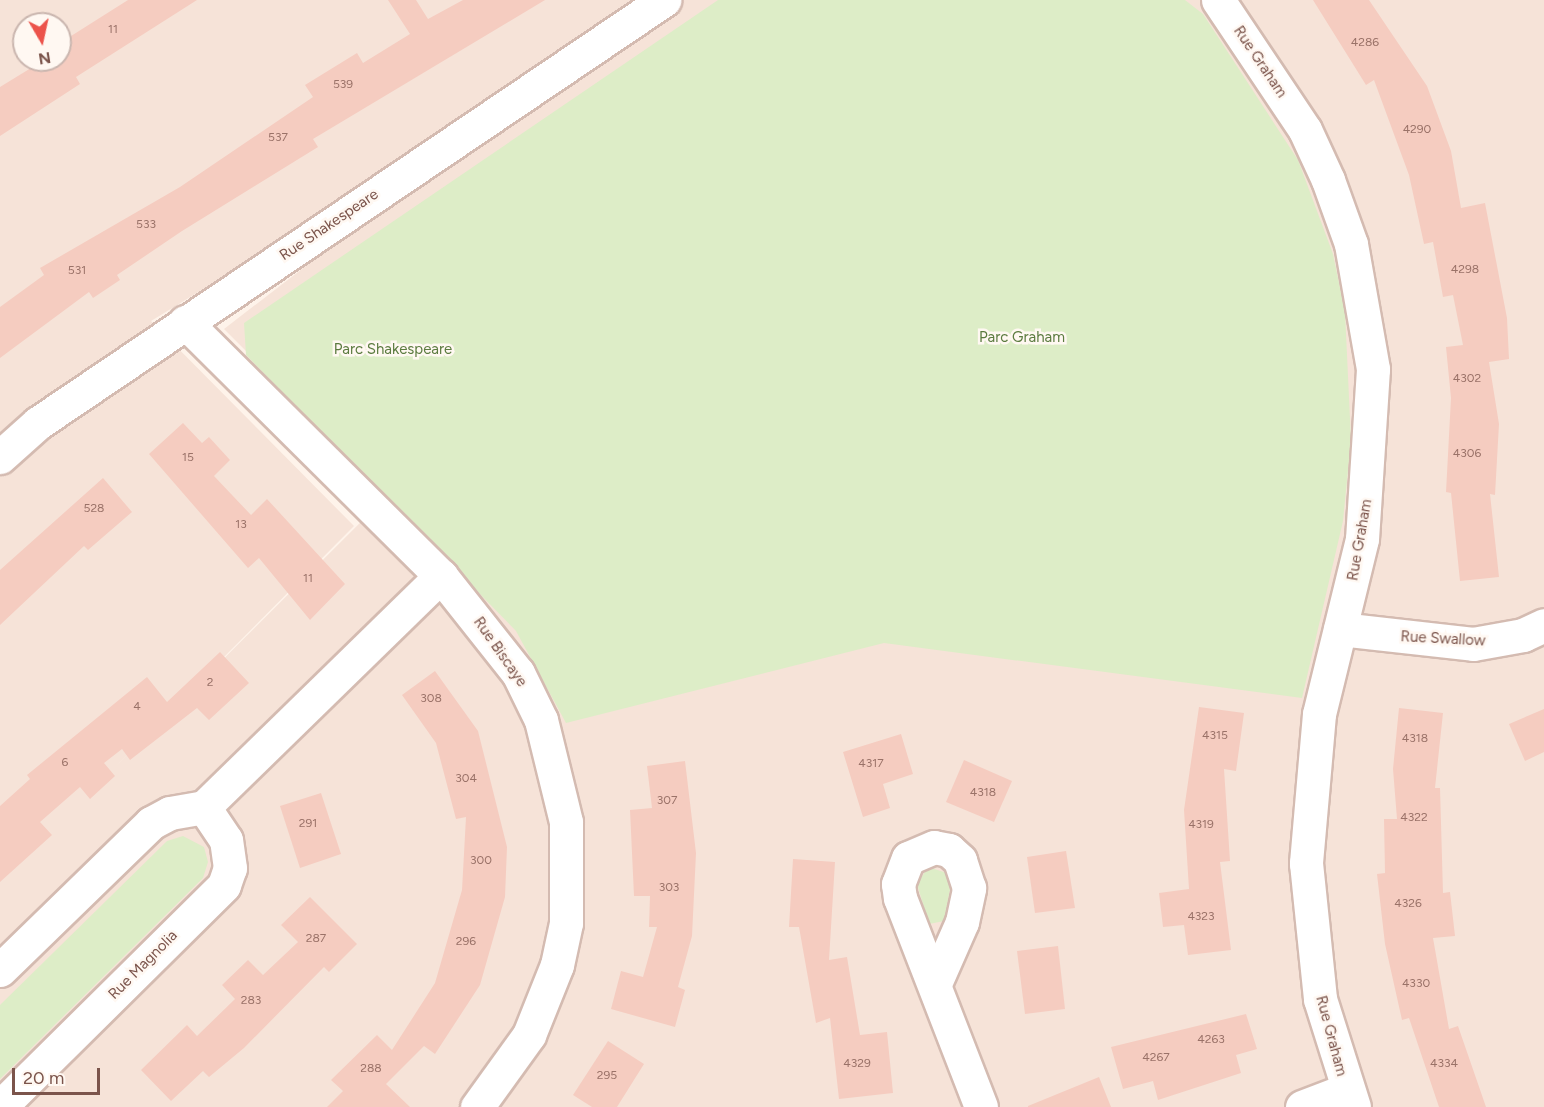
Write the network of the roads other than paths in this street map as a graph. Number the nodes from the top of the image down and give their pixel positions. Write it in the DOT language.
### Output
graph roads {
  1 [pos="664,0"];
  2 [pos="1218,0"];
  3 [pos="185,322"];
  4 [pos="0,457"];
  5 [pos="441,576"];
  6 [pos="1544,625"];
  7 [pos="1340,629"];
  8 [pos="204,807"];
  9 [pos="0,970"];
  10 [pos="936,981"];
  11 [pos="1350,1099"];
  12 [pos="0,1107"];
  13 [pos="477,1107"];
  14 [pos="981,1107"];
  15 [pos="1302,1107"];
  1 -- 3 [label="street, Rue Shakespeare"];
  2 -- 7 [label="street, Rue Graham"];
  3 -- 4 [label="street, Rue Shakespeare"];
  3 -- 5 [label="street, Rue Biscaye"];
  5 -- 8 [label="street"];
  5 -- 13 [label="street, Rue Biscaye"];
  6 -- 7 [label="street, Rue Swallow"];
  7 -- 11 [label="street, Rue Graham"];
  8 -- 9 [label="street"];
  8 -- 12 [label="street, Rue Magnolia"];
  10 -- 14 [label="street"];
  11 -- 15 [label="street"];
}
